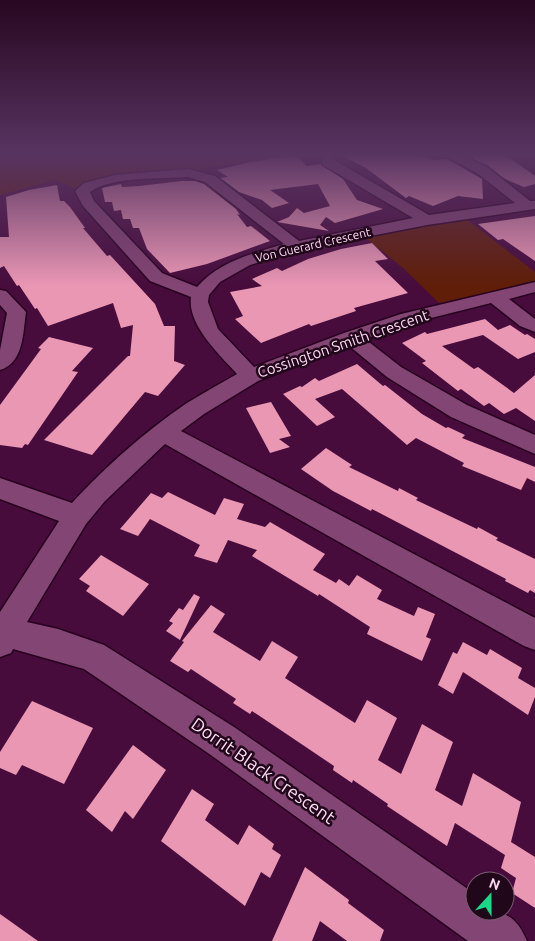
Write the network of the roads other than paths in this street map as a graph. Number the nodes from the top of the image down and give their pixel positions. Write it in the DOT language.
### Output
graph roads {
  1 [pos="85,198"];
  2 [pos="234,198"];
  3 [pos="389,198"];
  4 [pos="530,205"];
  5 [pos="427,220"];
  6 [pos="296,246"];
  7 [pos="535,287"];
  8 [pos="200,294"];
  9 [pos="0,295"];
  10 [pos="495,297"];
  11 [pos="535,326"];
  12 [pos="351,337"];
  13 [pos="0,364"];
  14 [pos="250,376"];
  15 [pos="165,431"];
  16 [pos="535,445"];
  17 [pos="0,488"];
  18 [pos="78,516"];
  19 [pos="535,635"];
  20 [pos="3,637"];
  21 [pos="505,941"];
  1 -- 8 [label="street"];
  2 -- 6 [label="street"];
  3 -- 5 [label="street"];
  4 -- 5 [label="street, Von Guerard Crescent"];
  5 -- 6 [label="street, Von Guerard Crescent"];
  6 -- 8 [label="street, Von Guerard Crescent"];
  7 -- 10 [label="street, Cossington Smith Crescent"];
  8 -- 14 [label="street"];
  9 -- 13 [label="street"];
  10 -- 11 [label="street"];
  10 -- 12 [label="street, Cossington Smith Crescent"];
  12 -- 14 [label="street, Cossington Smith Crescent"];
  12 -- 16 [label="street"];
  14 -- 15 [label="street, Cossington Smith Crescent"];
  15 -- 18 [label="street, Cossington Smith Crescent"];
  15 -- 19 [label="street"];
  17 -- 18 [label="street"];
  18 -- 20 [label="street, Cossington Smith Crescent"];
  20 -- 21 [label="street, Dorrit Black Crescent"];
}
